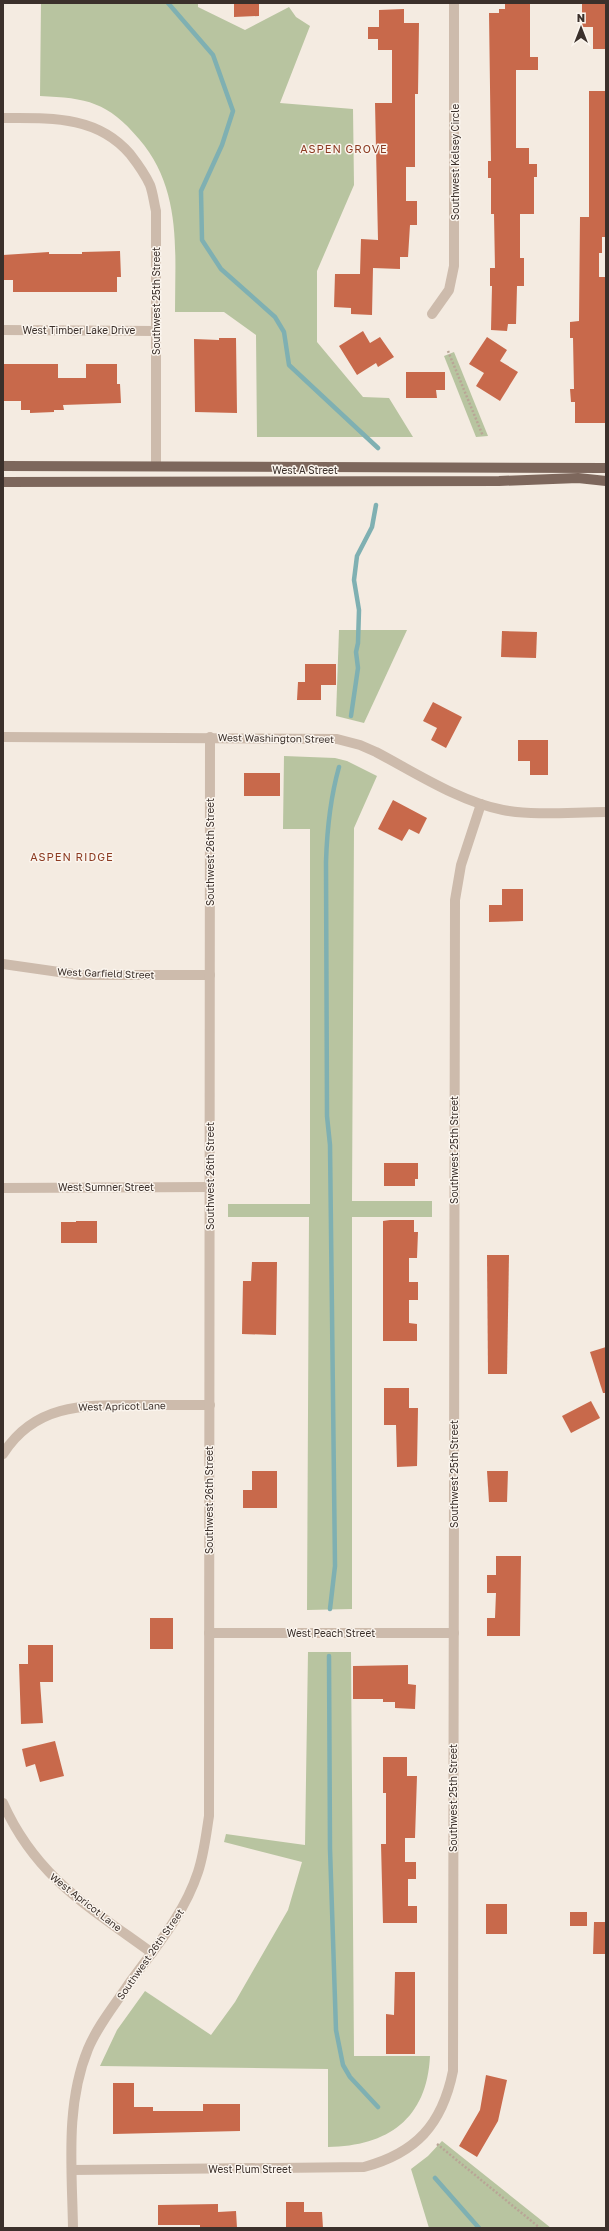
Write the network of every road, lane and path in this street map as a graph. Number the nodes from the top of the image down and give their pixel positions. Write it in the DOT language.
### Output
graph roads {
  1 [pos="454,3"];
  2 [pos="3,118"];
  3 [pos="432,314"];
  4 [pos="3,330"];
  5 [pos="155,331"];
  6 [pos="448,351"];
  7 [pos="483,436"];
  8 [pos="3,466"];
  9 [pos="156,466"];
  10 [pos="606,468"];
  11 [pos="606,481"];
  12 [pos="3,482"];
  13 [pos="3,737"];
  14 [pos="210,737"];
  15 [pos="481,804"];
  16 [pos="606,812"];
  17 [pos="3,964"];
  18 [pos="210,974"];
  19 [pos="210,1187"];
  20 [pos="3,1188"];
  21 [pos="210,1405"];
  22 [pos="3,1454"];
  23 [pos="209,1632"];
  24 [pos="454,1633"];
  25 [pos="3,1804"];
  26 [pos="152,1952"];
  27 [pos="420,2139"];
  28 [pos="437,2144"];
  29 [pos="72,2170"];
  30 [pos="73,2228"];
  31 [pos="540,2228"];
  1 -- 3 [label="street, Southwest Kelsey Circle"];
  2 -- 5 [label="street, Southwest 25th Street"];
  4 -- 5 [label="street, West Timber Lake Drive"];
  5 -- 9 [label="street, Southwest 25th Street"];
  6 -- 7 [label="path"];
  8 -- 9 [label="main road, West A Street"];
  9 -- 10 [label="main road, West A Street"];
  11 -- 12 [label="main road, West A Street"];
  13 -- 14 [label="street, West Washington Street"];
  14 -- 15 [label="street, West Washington Street"];
  14 -- 18 [label="street, Southwest 26th Street"];
  15 -- 16 [label="street, West Washington Street"];
  15 -- 24 [label="street, Southwest 25th Street"];
  17 -- 18 [label="street, West Garfield Street"];
  18 -- 19 [label="street, Southwest 26th Street"];
  19 -- 20 [label="street, West Sumner Street"];
  19 -- 21 [label="street, Southwest 26th Street"];
  21 -- 22 [label="street, West Apricot Lane"];
  21 -- 23 [label="street, Southwest 26th Street"];
  23 -- 24 [label="street, West Peach Street"];
  23 -- 26 [label="street, Southwest 26th Street"];
  24 -- 27 [label="street, Southwest 25th Street"];
  25 -- 26 [label="street, West Apricot Lane"];
  26 -- 29 [label="street, Southwest 26th Street"];
  27 -- 29 [label="street, West Plum Street"];
  28 -- 31 [label="path"];
  29 -- 30 [label="street, Southwest 26th Street"];
}
